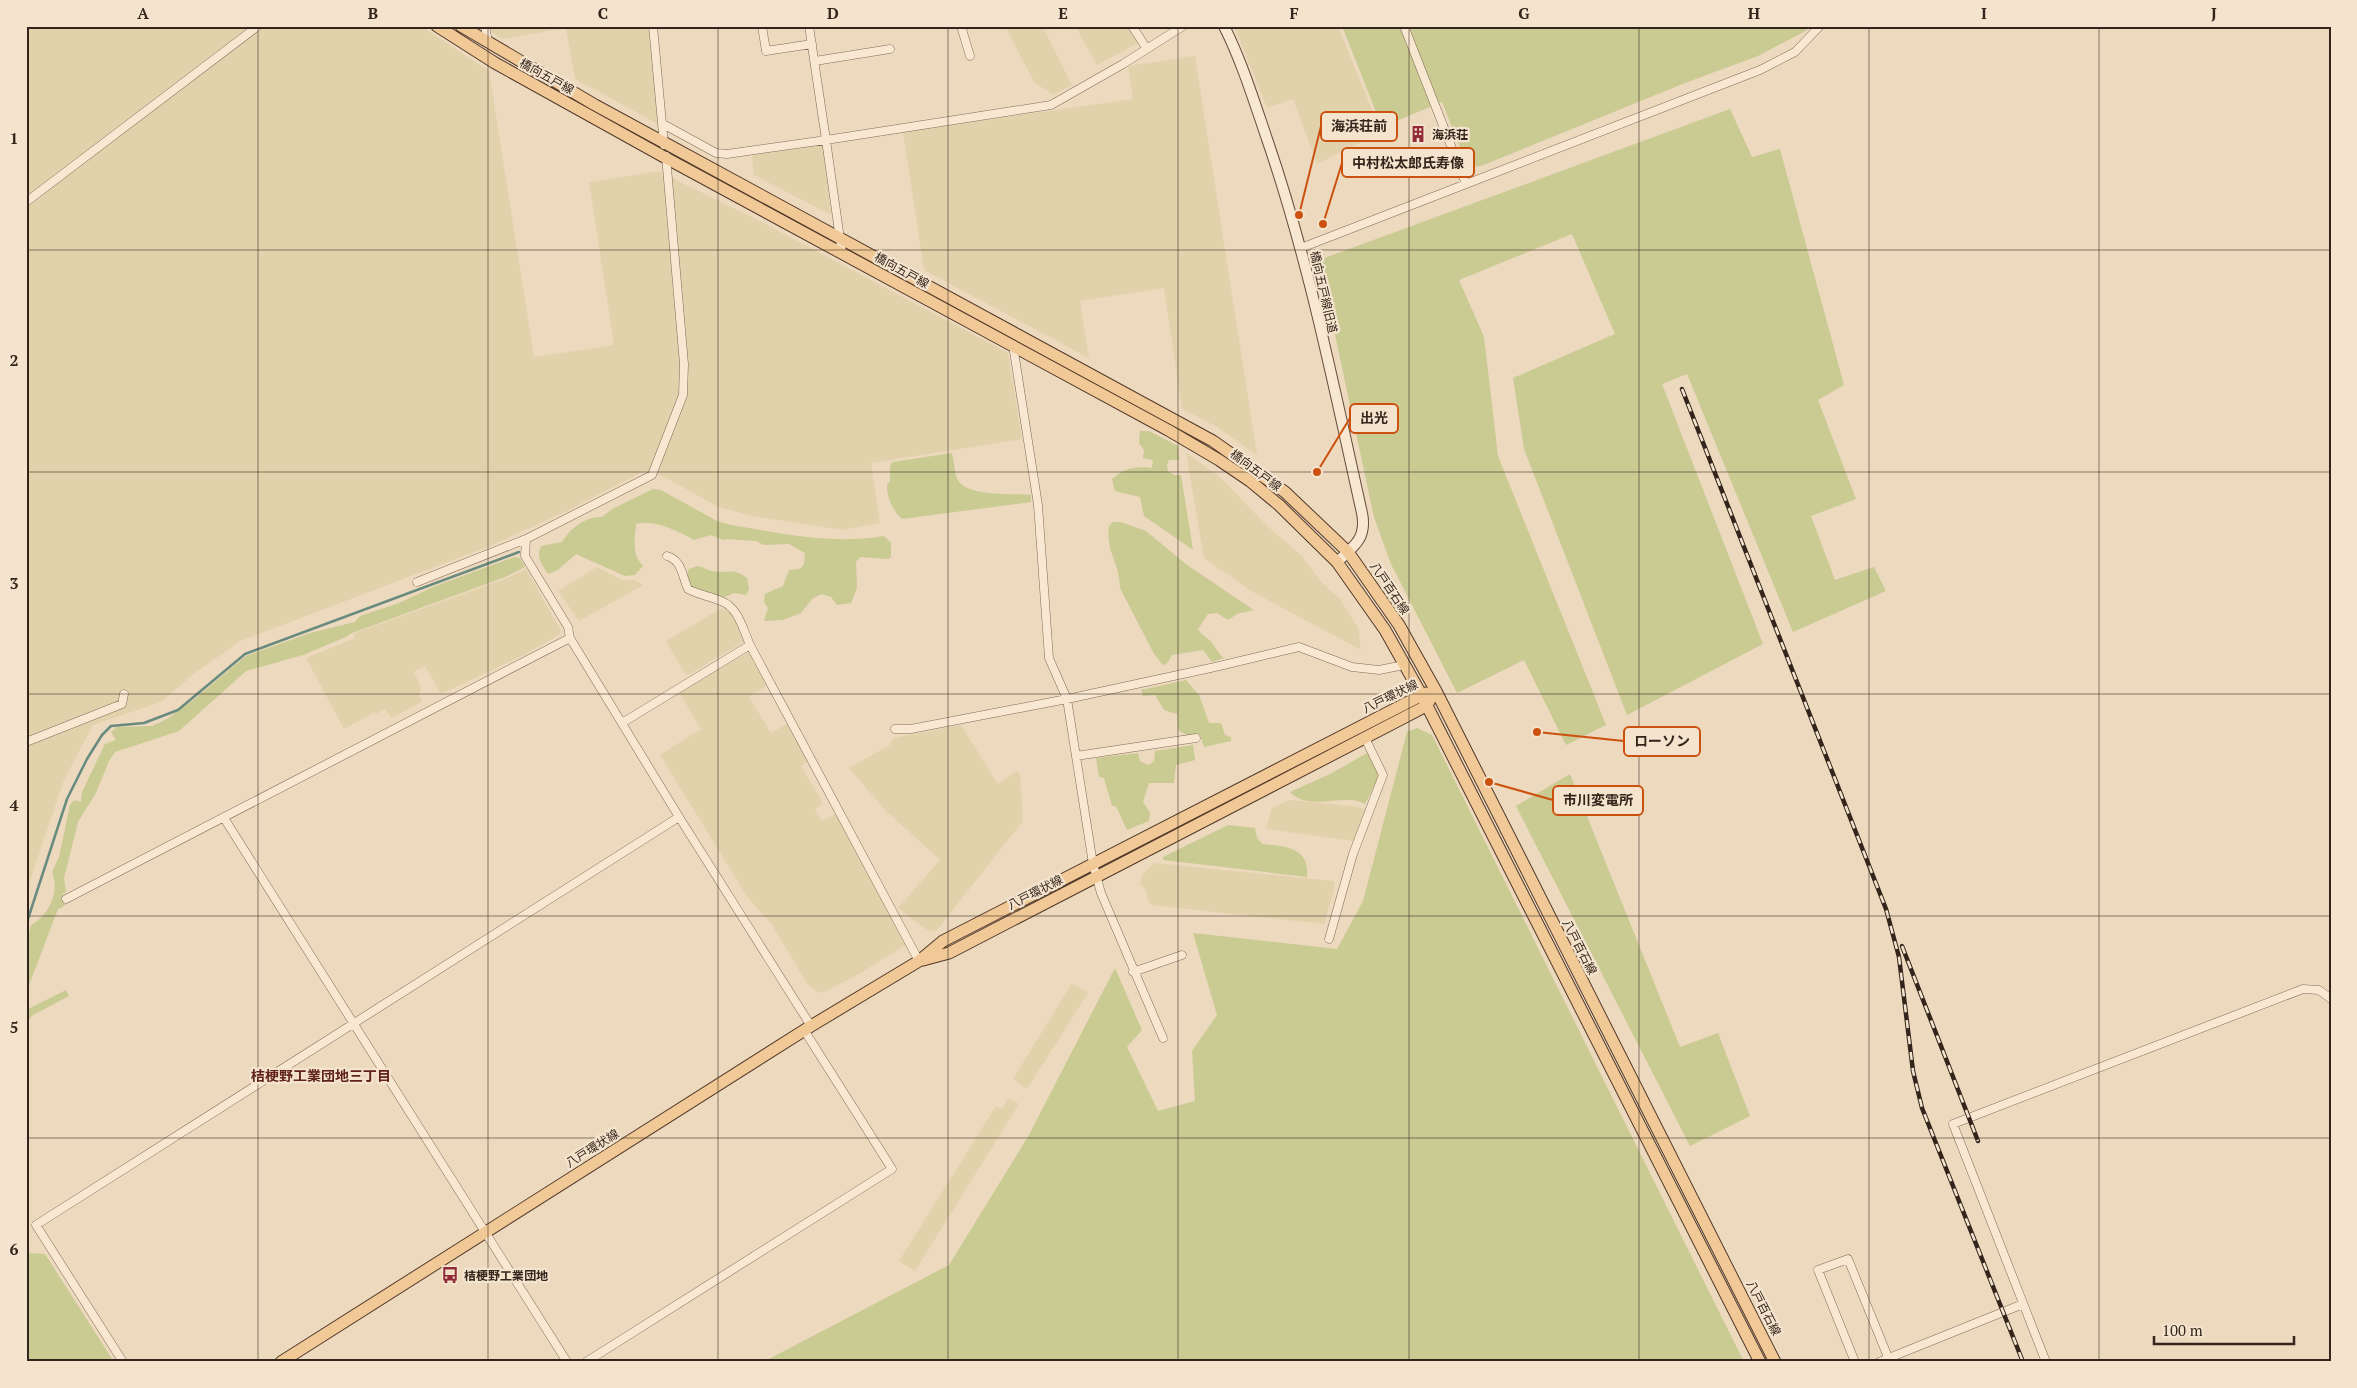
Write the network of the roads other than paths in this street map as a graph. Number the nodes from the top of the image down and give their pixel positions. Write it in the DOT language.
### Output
graph roads {
  1 [pos="258,26"];
  2 [pos="437,26"];
  3 [pos="461,26"];
  4 [pos="485,26"];
  5 [pos="653,26"];
  6 [pos="762,26"];
  7 [pos="809,26"];
  8 [pos="960,26"];
  9 [pos="1132,26"];
  10 [pos="1184,26"];
  11 [pos="1224,26"];
  12 [pos="1404,26"];
  13 [pos="1820,26"];
  14 [pos="488,42"];
  15 [pos="812,44"];
  16 [pos="890,49"];
  17 [pos="1147,49"];
  18 [pos="970,56"];
  19 [pos="815,61"];
  20 [pos="663,124"];
  21 [pos="686,136"];
  22 [pos="826,140"];
  23 [pos="664,141"];
  24 [pos="678,149"];
  25 [pos="666,158"];
  26 [pos="1466,184"];
  27 [pos="26,202"];
  28 [pos="840,237"];
  29 [pos="1301,248"];
  30 [pos="842,253"];
  31 [pos="1012,331"];
  32 [pos="1013,347"];
  33 [pos="526,539"];
  34 [pos="1348,552"];
  35 [pos="667,556"];
  36 [pos="1337,562"];
  37 [pos="417,582"];
  38 [pos="570,638"];
  39 [pos="750,645"];
  40 [pos="1404,665"];
  41 [pos="1436,691"];
  42 [pos="124,694"];
  43 [pos="1421,694"];
  44 [pos="1067,699"];
  45 [pos="1426,706"];
  46 [pos="622,723"];
  47 [pos="895,729"];
  48 [pos="1196,738"];
  49 [pos="1364,738"];
  50 [pos="26,742"];
  51 [pos="1076,756"];
  52 [pos="679,817"];
  53 [pos="224,818"];
  54 [pos="1093,864"];
  55 [pos="1096,876"];
  56 [pos="66,899"];
  57 [pos="1329,939"];
  58 [pos="1182,955"];
  59 [pos="919,961"];
  60 [pos="1134,972"];
  61 [pos="2331,999"];
  62 [pos="352,1024"];
  63 [pos="808,1028"];
  64 [pos="1163,1038"];
  65 [pos="484,1232"];
  66 [pos="2023,1304"];
  67 [pos="1854,1360"];
  68 [pos="1889,1360"];
  69 [pos="123,1362"];
  70 [pos="281,1362"];
  71 [pos="568,1362"];
  72 [pos="586,1362"];
  73 [pos="1760,1362"];
  74 [pos="1775,1362"];
  75 [pos="1844,1362"];
  76 [pos="1879,1362"];
  77 [pos="2046,1362"];
  1 -- 27 [label="street"];
  2 -- 25 [label="main road, 橋向五戸線"];
  3 -- 14 [label="main road, 橋向五戸線"];
  4 -- 14 [label="street"];
  5 -- 20 [label="street"];
  6 -- 15 [label="street"];
  7 -- 15 [label="street"];
  8 -- 18 [label="street"];
  9 -- 17 [label="street"];
  10 -- 17 [label="street"];
  11 -- 29 [label="street, 橋向五戸線旧道"];
  12 -- 26 [label="street"];
  13 -- 26 [label="street"];
  14 -- 23 [label="main road, 橋向五戸線"];
  15 -- 19 [label="street"];
  16 -- 19 [label="street"];
  17 -- 22 [label="street"];
  19 -- 22 [label="street"];
  20 -- 21 [label="street"];
  20 -- 23 [label="street"];
  21 -- 22 [label="street"];
  21 -- 24 [label="street"];
  22 -- 28 [label="street"];
  23 -- 24 [label="main road, 橋向五戸線"];
  23 -- 25 [label="street"];
  24 -- 28 [label="main road, 橋向五戸線"];
  25 -- 30 [label="main road, 橋向五戸線"];
  25 -- 33 [label="street"];
  26 -- 29 [label="street"];
  28 -- 30 [label="street"];
  28 -- 31 [label="main road, 橋向五戸線"];
  29 -- 34 [label="street, 橋向五戸線旧道"];
  30 -- 32 [label="main road, 橋向五戸線"];
  31 -- 32 [label="street"];
  31 -- 34 [label="main road, 橋向五戸線"];
  32 -- 36 [label="main road, 橋向五戸線"];
  32 -- 44 [label="street"];
  33 -- 37 [label="street"];
  33 -- 38 [label="street"];
  34 -- 36 [label="street, 橋向五戸線旧道"];
  34 -- 41 [label="main road, 八戸百石線"];
  35 -- 39 [label="street"];
  36 -- 40 [label="main road"];
  38 -- 46 [label="street"];
  38 -- 53 [label="street"];
  39 -- 46 [label="street"];
  39 -- 59 [label="street"];
  40 -- 43 [label="main road"];
  40 -- 44 [label="street"];
  41 -- 43 [label="main road, 八戸環状線"];
  41 -- 45 [label="main road, 八戸環状線"];
  41 -- 74 [label="main road, 八戸百石線"];
  42 -- 50 [label="street"];
  43 -- 45 [label="main road"];
  43 -- 54 [label="main road, 八戸環状線"];
  44 -- 47 [label="street"];
  44 -- 51 [label="street"];
  45 -- 49 [label="main road, 八戸環状線"];
  45 -- 73 [label="main road"];
  46 -- 52 [label="street"];
  48 -- 51 [label="street"];
  49 -- 55 [label="main road, 八戸環状線"];
  49 -- 57 [label="street"];
  51 -- 54 [label="street"];
  52 -- 62 [label="street"];
  52 -- 63 [label="street"];
  53 -- 56 [label="street"];
  53 -- 62 [label="street"];
  54 -- 55 [label="street"];
  54 -- 59 [label="main road, 八戸環状線"];
  55 -- 59 [label="main road, 八戸環状線"];
  55 -- 60 [label="street"];
  58 -- 60 [label="street"];
  59 -- 63 [label="main road, 八戸環状線"];
  60 -- 64 [label="street"];
  61 -- 66 [label="street"];
  62 -- 65 [label="street"];
  62 -- 69 [label="street"];
  63 -- 65 [label="main road, 八戸環状線"];
  63 -- 72 [label="street"];
  65 -- 70 [label="main road, 八戸環状線"];
  65 -- 71 [label="street"];
  66 -- 68 [label="street"];
  66 -- 77 [label="street"];
  67 -- 68 [label="street"];
  67 -- 75 [label="street"];
  68 -- 76 [label="street"];
}
